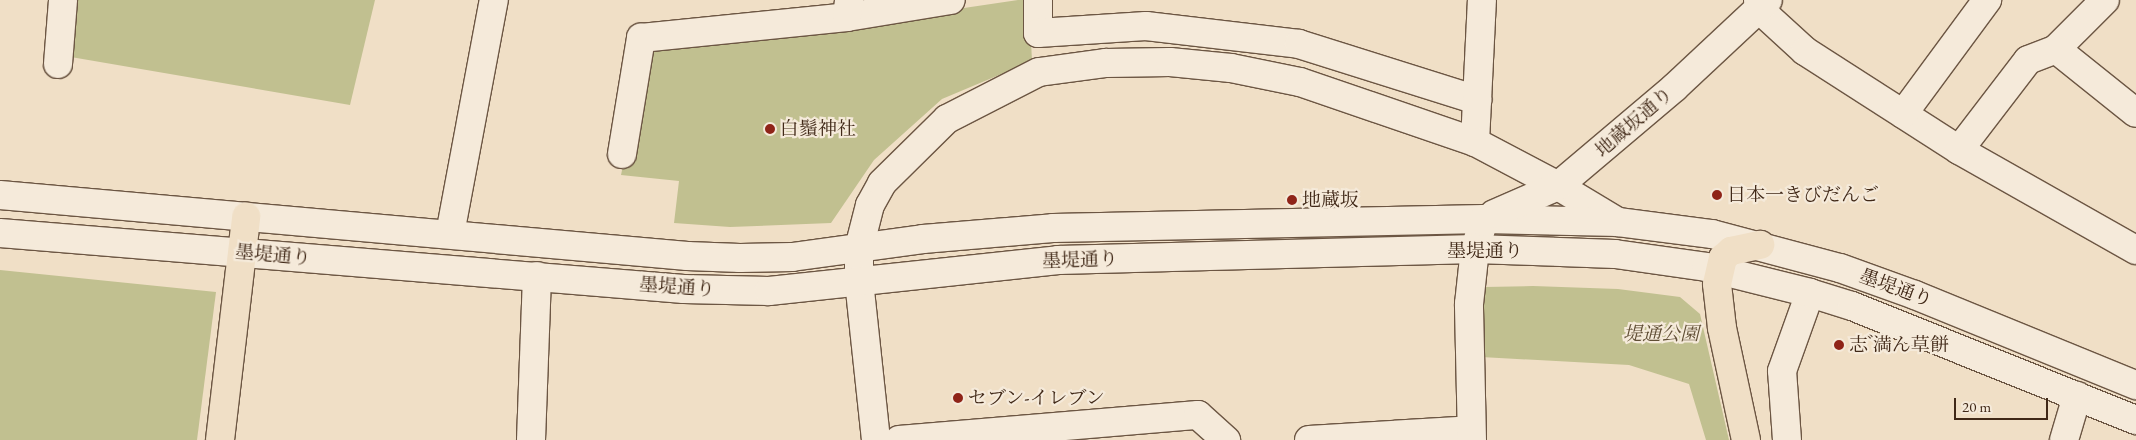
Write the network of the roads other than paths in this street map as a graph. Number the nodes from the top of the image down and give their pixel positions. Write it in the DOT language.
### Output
graph roads {
  1 [pos="63,0"];
  2 [pos="494,0"];
  3 [pos="950,0"];
  4 [pos="1038,0"];
  5 [pos="1482,0"];
  6 [pos="1987,0"];
  7 [pos="2105,0"];
  8 [pos="1762,3"];
  9 [pos="848,9"];
  10 [pos="2056,49"];
  11 [pos="58,64"];
  12 [pos="1477,100"];
  13 [pos="2136,113"];
  14 [pos="1903,114"];
  15 [pos="1475,142"];
  16 [pos="1959,150"];
  17 [pos="622,154"];
  18 [pos="1558,186"];
  19 [pos="0,195"];
  20 [pos="246,217"];
  21 [pos="1484,219"];
  22 [pos="1618,222"];
  23 [pos="0,233"];
  24 [pos="450,234"];
  25 [pos="1760,245"];
  26 [pos="859,248"];
  27 [pos="1475,249"];
  28 [pos="2136,250"];
  29 [pos="242,253"];
  30 [pos="1719,270"];
  31 [pos="537,276"];
  32 [pos="859,282"];
  33 [pos="1810,293"];
  34 [pos="2136,385"];
  35 [pos="2077,396"];
  36 [pos="2136,420"];
  37 [pos="1471,435"];
  38 [pos="220,440"];
  39 [pos="531,440"];
  40 [pos="876,440"];
  41 [pos="899,440"];
  42 [pos="1226,440"];
  43 [pos="1309,440"];
  44 [pos="1746,440"];
  45 [pos="1787,440"];
  46 [pos="2064,440"];
  1 -- 11 [label="street"];
  2 -- 24 [label="street"];
  3 -- 9 [label="street"];
  4 -- 12 [label="street"];
  5 -- 12 [label="street"];
  6 -- 14 [label="street"];
  7 -- 10 [label="street"];
  8 -- 14 [label="street"];
  8 -- 18 [label="street, 地蔵坂通り"];
  9 -- 17 [label="street"];
  10 -- 13 [label="street"];
  10 -- 16 [label="street"];
  12 -- 15 [label="street"];
  14 -- 16 [label="street"];
  15 -- 18 [label="street"];
  15 -- 26 [label="street"];
  16 -- 28 [label="street"];
  18 -- 21 [label="street, 地蔵坂通り"];
  18 -- 22 [label="street"];
  19 -- 20 [label="street, 墨堤通り"];
  20 -- 24 [label="street, 墨堤通り"];
  20 -- 29 [label="highway"];
  21 -- 22 [label="street, 墨堤通り"];
  21 -- 26 [label="street, 墨堤通り"];
  21 -- 27 [label="street"];
  22 -- 25 [label="street, 墨堤通り"];
  23 -- 29 [label="street, 墨堤通り"];
  24 -- 26 [label="street, 墨堤通り"];
  25 -- 30 [label="highway"];
  25 -- 34 [label="street, 墨堤通り"];
  26 -- 32 [label="street"];
  27 -- 30 [label="street, 墨堤通り"];
  27 -- 32 [label="street, 墨堤通り"];
  27 -- 37 [label="street"];
  29 -- 31 [label="street, 墨堤通り"];
  29 -- 38 [label="highway"];
  30 -- 33 [label="street, 墨堤通り"];
  30 -- 44 [label="highway"];
  31 -- 32 [label="street, 墨堤通り"];
  31 -- 39 [label="street"];
  32 -- 40 [label="street"];
  33 -- 35 [label="street, 墨堤通り"];
  33 -- 45 [label="street"];
  35 -- 36 [label="street, 墨堤通り"];
  35 -- 46 [label="street"];
  37 -- 43 [label="street"];
  41 -- 42 [label="street"];
}
